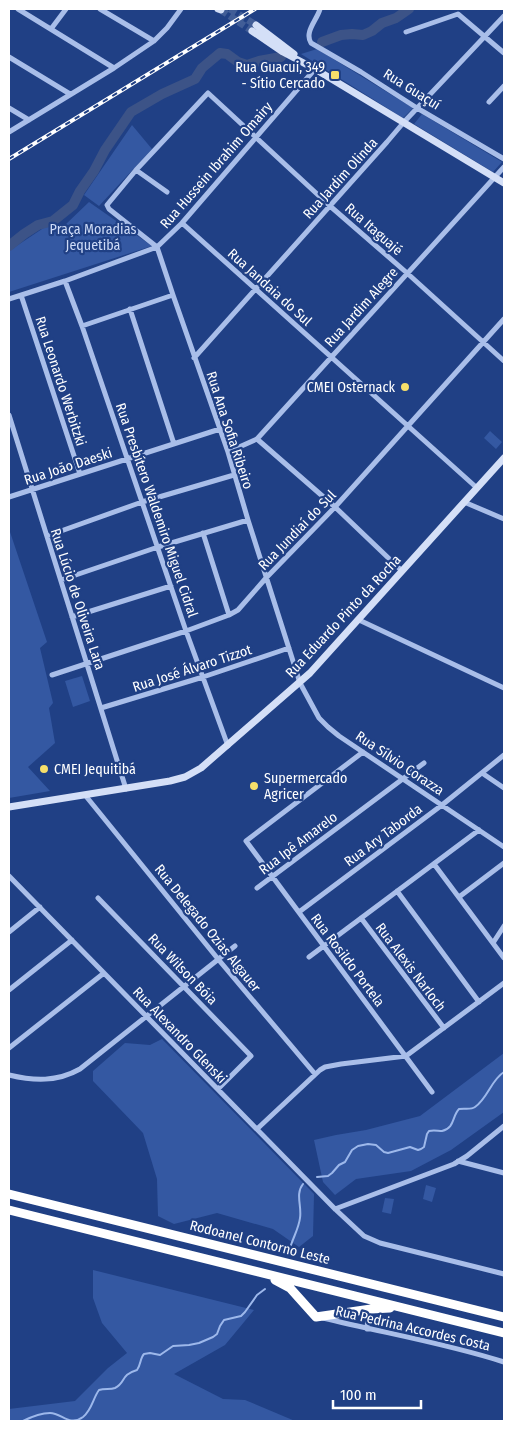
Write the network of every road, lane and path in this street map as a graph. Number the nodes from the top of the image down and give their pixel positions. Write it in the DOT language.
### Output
graph roads {
  1 [pos="18,9"];
  2 [pos="66,9"];
  3 [pos="100,9"];
  4 [pos="181,9"];
  5 [pos="320,9"];
  6 [pos="504,16"];
  7 [pos="254,28"];
  8 [pos="51,29"];
  9 [pos="406,32"];
  10 [pos="484,36"];
  11 [pos="154,41"];
  12 [pos="504,53"];
  13 [pos="9,57"];
  14 [pos="114,68"];
  15 [pos="315,68"];
  16 [pos="504,86"];
  17 [pos="70,94"];
  18 [pos="489,102"];
  19 [pos="9,108"];
  20 [pos="417,108"];
  21 [pos="28,120"];
  22 [pos="404,122"];
  23 [pos="9,132"];
  24 [pos="255,137"];
  25 [pos="504,159"];
  26 [pos="504,168"];
  27 [pos="136,170"];
  28 [pos="496,178"];
  29 [pos="504,183"];
  30 [pos="166,192"];
  31 [pos="330,206"];
  32 [pos="182,223"];
  33 [pos="157,247"];
  34 [pos="408,273"];
  35 [pos="65,281"];
  36 [pos="256,289"];
  37 [pos="21,295"];
  38 [pos="172,295"];
  39 [pos="9,299"];
  40 [pos="130,309"];
  41 [pos="504,319"];
  42 [pos="82,326"];
  43 [pos="483,343"];
  44 [pos="332,357"];
  45 [pos="194,358"];
  46 [pos="504,361"];
  47 [pos="9,415"];
  48 [pos="408,426"];
  49 [pos="220,429"];
  50 [pos="257,439"];
  51 [pos="174,444"];
  52 [pos="228,452"];
  53 [pos="504,458"];
  54 [pos="127,459"];
  55 [pos="80,474"];
  56 [pos="234,475"];
  57 [pos="477,488"];
  58 [pos="32,490"];
  59 [pos="9,497"];
  60 [pos="142,502"];
  61 [pos="464,502"];
  62 [pos="335,508"];
  63 [pos="504,519"];
  64 [pos="248,520"];
  65 [pos="203,533"];
  66 [pos="47,536"];
  67 [pos="158,547"];
  68 [pos="402,571"];
  69 [pos="266,578"];
  70 [pos="61,580"];
  71 [pos="171,586"];
  72 [pos="229,615"];
  73 [pos="72,617"];
  74 [pos="359,620"];
  75 [pos="186,631"];
  76 [pos="289,648"];
  77 [pos="87,663"];
  78 [pos="52,675"];
  79 [pos="203,677"];
  80 [pos="300,683"];
  81 [pos="504,688"];
  82 [pos="101,708"];
  83 [pos="228,746"];
  84 [pos="363,752"];
  85 [pos="504,755"];
  86 [pos="424,763"];
  87 [pos="482,773"];
  88 [pos="403,779"];
  89 [pos="126,788"];
  90 [pos="504,788"];
  91 [pos="86,795"];
  92 [pos="442,805"];
  93 [pos="9,807"];
  94 [pos="479,830"];
  95 [pos="504,847"];
  96 [pos="504,863"];
  97 [pos="434,864"];
  98 [pos="9,876"];
  99 [pos="272,876"];
  100 [pos="257,888"];
  101 [pos="398,891"];
  102 [pos="459,897"];
  103 [pos="98,898"];
  104 [pos="40,908"];
  105 [pos="299,912"];
  106 [pos="361,918"];
  107 [pos="504,926"];
  108 [pos="9,932"];
  109 [pos="72,940"];
  110 [pos="493,943"];
  111 [pos="235,946"];
  112 [pos="324,946"];
  113 [pos="309,957"];
  114 [pos="504,958"];
  115 [pos="218,960"];
  116 [pos="104,973"];
  117 [pos="504,983"];
  118 [pos="184,986"];
  119 [pos="9,990"];
  120 [pos="480,1002"];
  121 [pos="147,1016"];
  122 [pos="444,1028"];
  123 [pos="9,1048"];
  124 [pos="406,1056"];
  125 [pos="315,1074"];
  126 [pos="9,1075"];
  127 [pos="218,1090"];
  128 [pos="432,1092"];
  129 [pos="504,1126"];
  130 [pos="257,1129"];
  131 [pos="458,1161"];
  132 [pos="504,1173"];
  133 [pos="9,1194"];
  134 [pos="335,1209"];
  135 [pos="9,1210"];
  136 [pos="245,1268"];
  137 [pos="504,1274"];
  138 [pos="371,1308"];
  139 [pos="403,1308"];
  140 [pos="316,1316"];
  141 [pos="504,1317"];
  142 [pos="367,1329"];
  143 [pos="504,1332"];
  144 [pos="504,1362"];
  1 -- 8 [label="street"];
  2 -- 8 [label="street"];
  3 -- 11 [label="street"];
  4 -- 11 [label="street"];
  5 -- 20 [label="street, Rua Guaçuí"];
  6 -- 10 [label="street, Rua Jardim Olinda"];
  7 -- 15 [label="main road"];
  8 -- 14 [label="street"];
  9 -- 10 [label="street"];
  10 -- 12 [label="street"];
  10 -- 20 [label="street, Rua Jardim Olinda"];
  11 -- 14 [label="street"];
  13 -- 17 [label="street"];
  14 -- 17 [label="street"];
  15 -- 22 [label="main road"];
  15 -- 24 [label="street, Rua Hussein Ibrahim Omairy"];
  16 -- 18 [label="street"];
  17 -- 21 [label="street"];
  19 -- 21 [label="street"];
  20 -- 22 [label="street, Rua Jardim Olinda"];
  20 -- 25 [label="street, Rua Guaçuí"];
  21 -- 23 [label="street"];
  22 -- 28 [label="main road"];
  22 -- 31 [label="street, Rua Jardim Olinda"];
  24 -- 27 [label="street, Rua Itaguajé"];
  24 -- 31 [label="street, Rua Itaguajé"];
  24 -- 32 [label="street, Rua Hussein Ibrahim Omairy"];
  26 -- 28 [label="street, Rua Jardim Alegre"];
  27 -- 30 [label="street"];
  27 -- 33 [label="street"];
  28 -- 29 [label="main road"];
  28 -- 34 [label="street, Rua Jardim Alegre"];
  31 -- 34 [label="street, Rua Itaguajé"];
  31 -- 36 [label="street, Rua Jardim Olinda"];
  32 -- 33 [label="street, Rua Hussein Ibrahim Omairy"];
  32 -- 36 [label="street, Rua Jandaia do Sul"];
  33 -- 35 [label="street, Rua Hussein Ibrahim Omairy"];
  33 -- 38 [label="street, Rua Ana Sofia Ribeiro"];
  34 -- 43 [label="street, Rua Itaguajé"];
  34 -- 44 [label="street, Rua Jardim Alegre"];
  35 -- 37 [label="street, Rua Hussein Ibrahim Omairy"];
  35 -- 42 [label="street, Rua Presbítero Waldemiro Miguel Cidral"];
  36 -- 44 [label="street, Rua Jandaia do Sul"];
  36 -- 45 [label="street, Rua Jardim Olinda"];
  37 -- 39 [label="street, Rua Hussein Ibrahim Omairy"];
  37 -- 55 [label="street, Rua Leonardo Werbitzki"];
  38 -- 40 [label="street"];
  38 -- 45 [label="street, Rua Ana Sofia Ribeiro"];
  40 -- 42 [label="street"];
  40 -- 51 [label="street"];
  41 -- 43 [label="street, Rua Jundiaí do Sul"];
  42 -- 54 [label="street, Rua Presbítero Waldemiro Miguel Cidral"];
  43 -- 46 [label="street, Rua Itaguajé"];
  43 -- 48 [label="street, Rua Jundiaí do Sul"];
  44 -- 48 [label="street, Rua Jandaia do Sul"];
  44 -- 50 [label="street, Rua Jardim Alegre"];
  45 -- 49 [label="street, Rua Ana Sofia Ribeiro"];
  47 -- 58 [label="street, Rua Lúcio de Oliveira Lara"];
  48 -- 57 [label="street, Rua Jandaia do Sul"];
  48 -- 62 [label="street, Rua Jundiaí do Sul"];
  49 -- 51 [label="street, Rua João Daeski"];
  49 -- 52 [label="street, Rua Ana Sofia Ribeiro"];
  50 -- 52 [label="street, Rua Jardim Alegre"];
  50 -- 62 [label="street"];
  51 -- 54 [label="street, Rua João Daeski"];
  52 -- 56 [label="street, Rua Ana Sofia Ribeiro"];
  53 -- 57 [label="main road, Rua Eduardo Pinto da Rocha"];
  54 -- 55 [label="street, Rua João Daeski"];
  54 -- 60 [label="street, Rua Presbítero Waldemiro Miguel Cidral"];
  55 -- 58 [label="street, Rua João Daeski"];
  56 -- 60 [label="street"];
  56 -- 64 [label="street, Rua Ana Sofia Ribeiro"];
  57 -- 61 [label="main road, Rua Eduardo Pinto da Rocha"];
  58 -- 59 [label="street, Rua João Daeski"];
  58 -- 66 [label="street, Rua Lúcio de Oliveira Lara"];
  60 -- 66 [label="street"];
  60 -- 67 [label="street, Rua Presbítero Waldemiro Miguel Cidral"];
  61 -- 63 [label="street"];
  61 -- 68 [label="main road, Rua Eduardo Pinto da Rocha"];
  62 -- 68 [label="street"];
  62 -- 69 [label="street, Rua Jundiaí do Sul"];
  64 -- 65 [label="street"];
  64 -- 69 [label="street, Rua Ana Sofia Ribeiro"];
  65 -- 67 [label="street"];
  65 -- 72 [label="street"];
  66 -- 70 [label="street, Rua Lúcio de Oliveira Lara"];
  67 -- 70 [label="street"];
  67 -- 71 [label="street, Rua Presbítero Waldemiro Miguel Cidral"];
  68 -- 74 [label="main road, Rua Eduardo Pinto da Rocha"];
  69 -- 72 [label="street, Rua Jundiaí do Sul"];
  69 -- 76 [label="street, Rua Ana Sofia Ribeiro"];
  70 -- 73 [label="street, Rua Lúcio de Oliveira Lara"];
  71 -- 73 [label="street"];
  71 -- 75 [label="street, Rua Presbítero Waldemiro Miguel Cidral"];
  72 -- 75 [label="street, Rua Jundiaí do Sul"];
  73 -- 77 [label="street, Rua Lúcio de Oliveira Lara"];
  74 -- 80 [label="main road, Rua Eduardo Pinto da Rocha"];
  74 -- 81 [label="street"];
  75 -- 77 [label="street, Rua Jundiaí do Sul"];
  75 -- 79 [label="street, Rua Presbítero Waldemiro Miguel Cidral"];
  76 -- 79 [label="street, Rua José Álvaro Tizzot"];
  76 -- 80 [label="street, Rua Ana Sofia Ribeiro"];
  77 -- 78 [label="street, Rua Jundiaí do Sul"];
  77 -- 82 [label="street, Rua Lúcio de Oliveira Lara"];
  79 -- 82 [label="street, Rua José Álvaro Tizzot"];
  79 -- 83 [label="street, Rua Presbítero Waldemiro Miguel Cidral"];
  80 -- 83 [label="main road, Rua Eduardo Pinto da Rocha"];
  80 -- 84 [label="street, Rua Sílvio Corazza"];
  82 -- 89 [label="street, Rua Lúcio de Oliveira Lara"];
  83 -- 89 [label="main road, Rua Eduardo Pinto da Rocha"];
  84 -- 88 [label="street, Rua Sílvio Corazza"];
  84 -- 99 [label="street, Rua Rosildo Portela"];
  85 -- 87 [label="street, Rua Ary Taborda"];
  86 -- 88 [label="street, Rua Ipê Amarelo"];
  87 -- 90 [label="street"];
  87 -- 92 [label="street, Rua Ary Taborda"];
  88 -- 92 [label="street, Rua Sílvio Corazza"];
  88 -- 99 [label="street, Rua Ipê Amarelo"];
  89 -- 91 [label="main road, Rua Eduardo Pinto da Rocha"];
  91 -- 93 [label="main road, Rua Eduardo Pinto da Rocha"];
  91 -- 115 [label="street, Rua Delegado Ozias Algauer"];
  92 -- 94 [label="street, Rua Sílvio Corazza"];
  92 -- 105 [label="street, Rua Ary Taborda"];
  94 -- 95 [label="street, Rua Sílvio Corazza"];
  94 -- 97 [label="street"];
  96 -- 102 [label="street"];
  97 -- 101 [label="street"];
  97 -- 102 [label="street"];
  98 -- 104 [label="street, Rua Alexandro Glenski"];
  99 -- 100 [label="street, Rua Ipê Amarelo"];
  99 -- 105 [label="street, Rua Rosildo Portela"];
  101 -- 106 [label="street"];
  101 -- 120 [label="street"];
  102 -- 110 [label="street"];
  103 -- 118 [label="street, Rua Wilson Bóia"];
  104 -- 108 [label="street"];
  104 -- 109 [label="street, Rua Alexandro Glenski"];
  105 -- 112 [label="street, Rua Rosildo Portela"];
  106 -- 112 [label="street"];
  106 -- 122 [label="street, Rua Alexis Narloch"];
  107 -- 110 [label="street"];
  109 -- 116 [label="street, Rua Alexandro Glenski"];
  109 -- 119 [label="street"];
  110 -- 114 [label="street"];
  111 -- 115 [label="street"];
  112 -- 113 [label="street"];
  112 -- 124 [label="street, Rua Rosildo Portela"];
  115 -- 118 [label="street"];
  115 -- 125 [label="street, Rua Delegado Ozias Algauer"];
  116 -- 121 [label="street, Rua Alexandro Glenski"];
  116 -- 123 [label="street"];
  117 -- 120 [label="street"];
  118 -- 121 [label="street"];
  118 -- 127 [label="street, Rua Wilson Bóia"];
  120 -- 122 [label="street"];
  121 -- 126 [label="street"];
  121 -- 127 [label="street, Rua Alexandro Glenski"];
  122 -- 124 [label="street"];
  124 -- 125 [label="street"];
  124 -- 128 [label="street, Rua Rosildo Portela"];
  125 -- 130 [label="street"];
  127 -- 130 [label="street, Rua Alexandro Glenski"];
  129 -- 131 [label="street"];
  130 -- 134 [label="street, Rua Alexandro Glenski"];
  131 -- 132 [label="street"];
  131 -- 134 [label="street"];
  133 -- 141 [label="highway, Rodoanel Contorno Leste"];
  134 -- 137 [label="street, Rua Alexandro Glenski"];
  135 -- 136 [label="highway"];
  136 -- 139 [label="highway"];
  136 -- 140 [label="highway"];
  138 -- 139 [label="highway"];
  138 -- 140 [label="highway"];
  138 -- 142 [label="street"];
  139 -- 143 [label="highway"];
  140 -- 142 [label="street, Rua Pedrina Accordes Costa"];
  142 -- 144 [label="street, Rua Pedrina Accordes Costa"];
}
